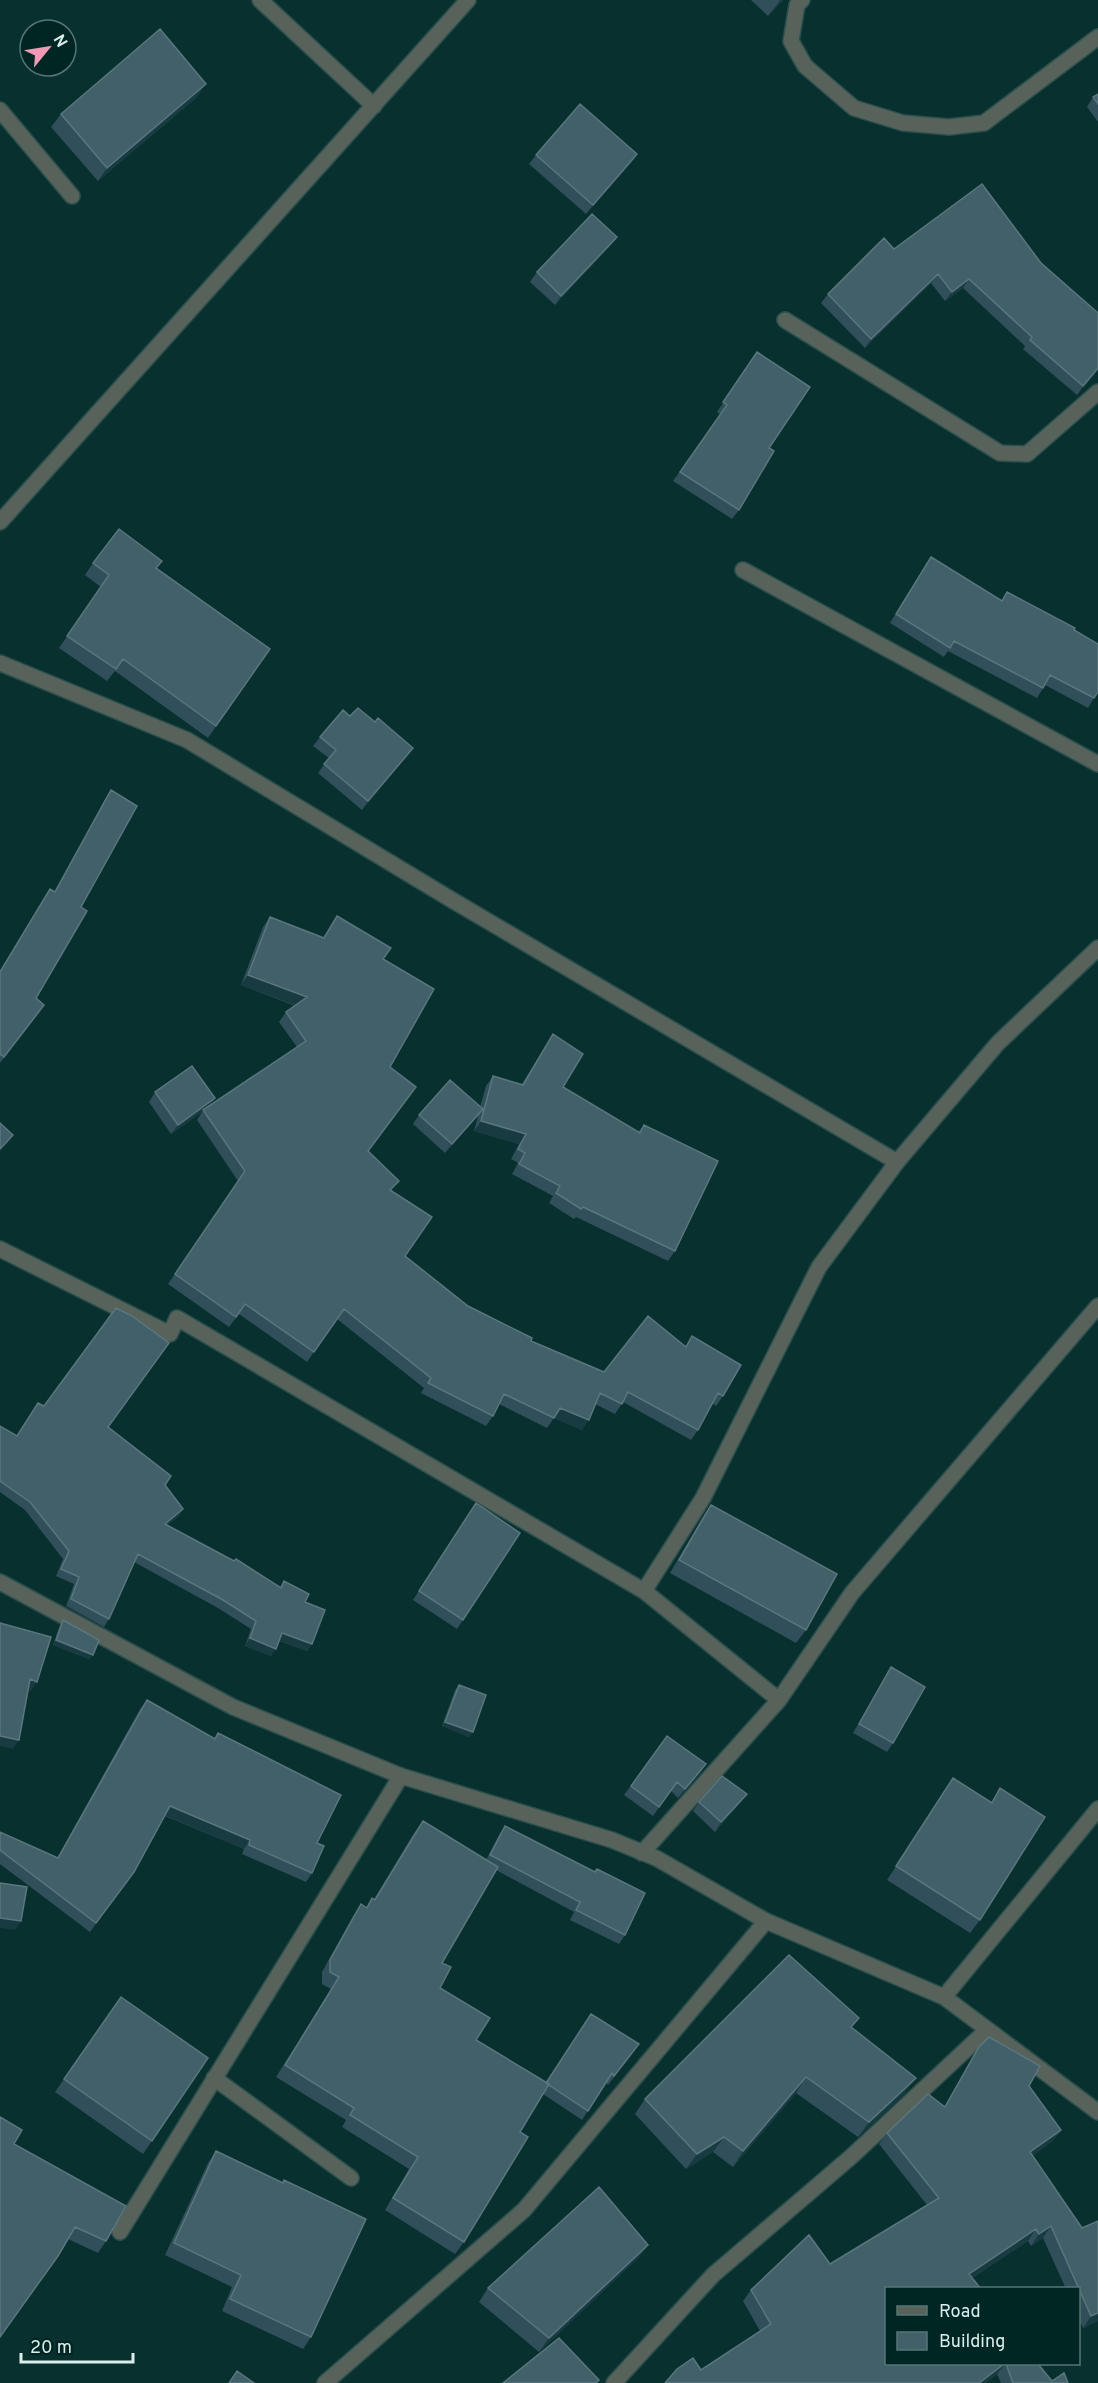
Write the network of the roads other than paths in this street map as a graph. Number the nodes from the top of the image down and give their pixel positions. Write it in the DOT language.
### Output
graph roads {
  1 [pos="260,0"];
  2 [pos="468,0"];
  3 [pos="801,0"];
  4 [pos="1098,37"];
  5 [pos="374,106"];
  6 [pos="0,110"];
  7 [pos="72,196"];
  8 [pos="785,320"];
  9 [pos="1098,392"];
  10 [pos="0,522"];
  11 [pos="743,570"];
  12 [pos="0,663"];
  13 [pos="1098,764"];
  14 [pos="1098,948"];
  15 [pos="897,1162"];
  16 [pos="0,1249"];
  17 [pos="1098,1306"];
  18 [pos="2,1587"];
  19 [pos="644,1591"];
  20 [pos="779,1700"];
  21 [pos="401,1776"];
  22 [pos="1098,1809"];
  23 [pos="642,1852"];
  24 [pos="766,1921"];
  25 [pos="944,1997"];
  26 [pos="987,2030"];
  27 [pos="214,2078"];
  28 [pos="1098,2112"];
  29 [pos="351,2178"];
  30 [pos="120,2232"];
  31 [pos="326,2383"];
  32 [pos="614,2383"];
  1 -- 5 [label="street"];
  2 -- 5 [label="street"];
  3 -- 4 [label="street"];
  5 -- 10 [label="street"];
  6 -- 7 [label="street"];
  8 -- 9 [label="street"];
  11 -- 13 [label="street"];
  12 -- 15 [label="street"];
  14 -- 15 [label="street"];
  15 -- 19 [label="street"];
  16 -- 19 [label="street"];
  17 -- 20 [label="street"];
  18 -- 21 [label="street"];
  19 -- 20 [label="street"];
  20 -- 23 [label="street"];
  21 -- 23 [label="street"];
  21 -- 27 [label="street"];
  22 -- 25 [label="street"];
  23 -- 24 [label="street"];
  24 -- 25 [label="street"];
  24 -- 31 [label="street"];
  25 -- 26 [label="street"];
  26 -- 28 [label="street"];
  26 -- 32 [label="street"];
  27 -- 29 [label="street"];
  27 -- 30 [label="street"];
}
